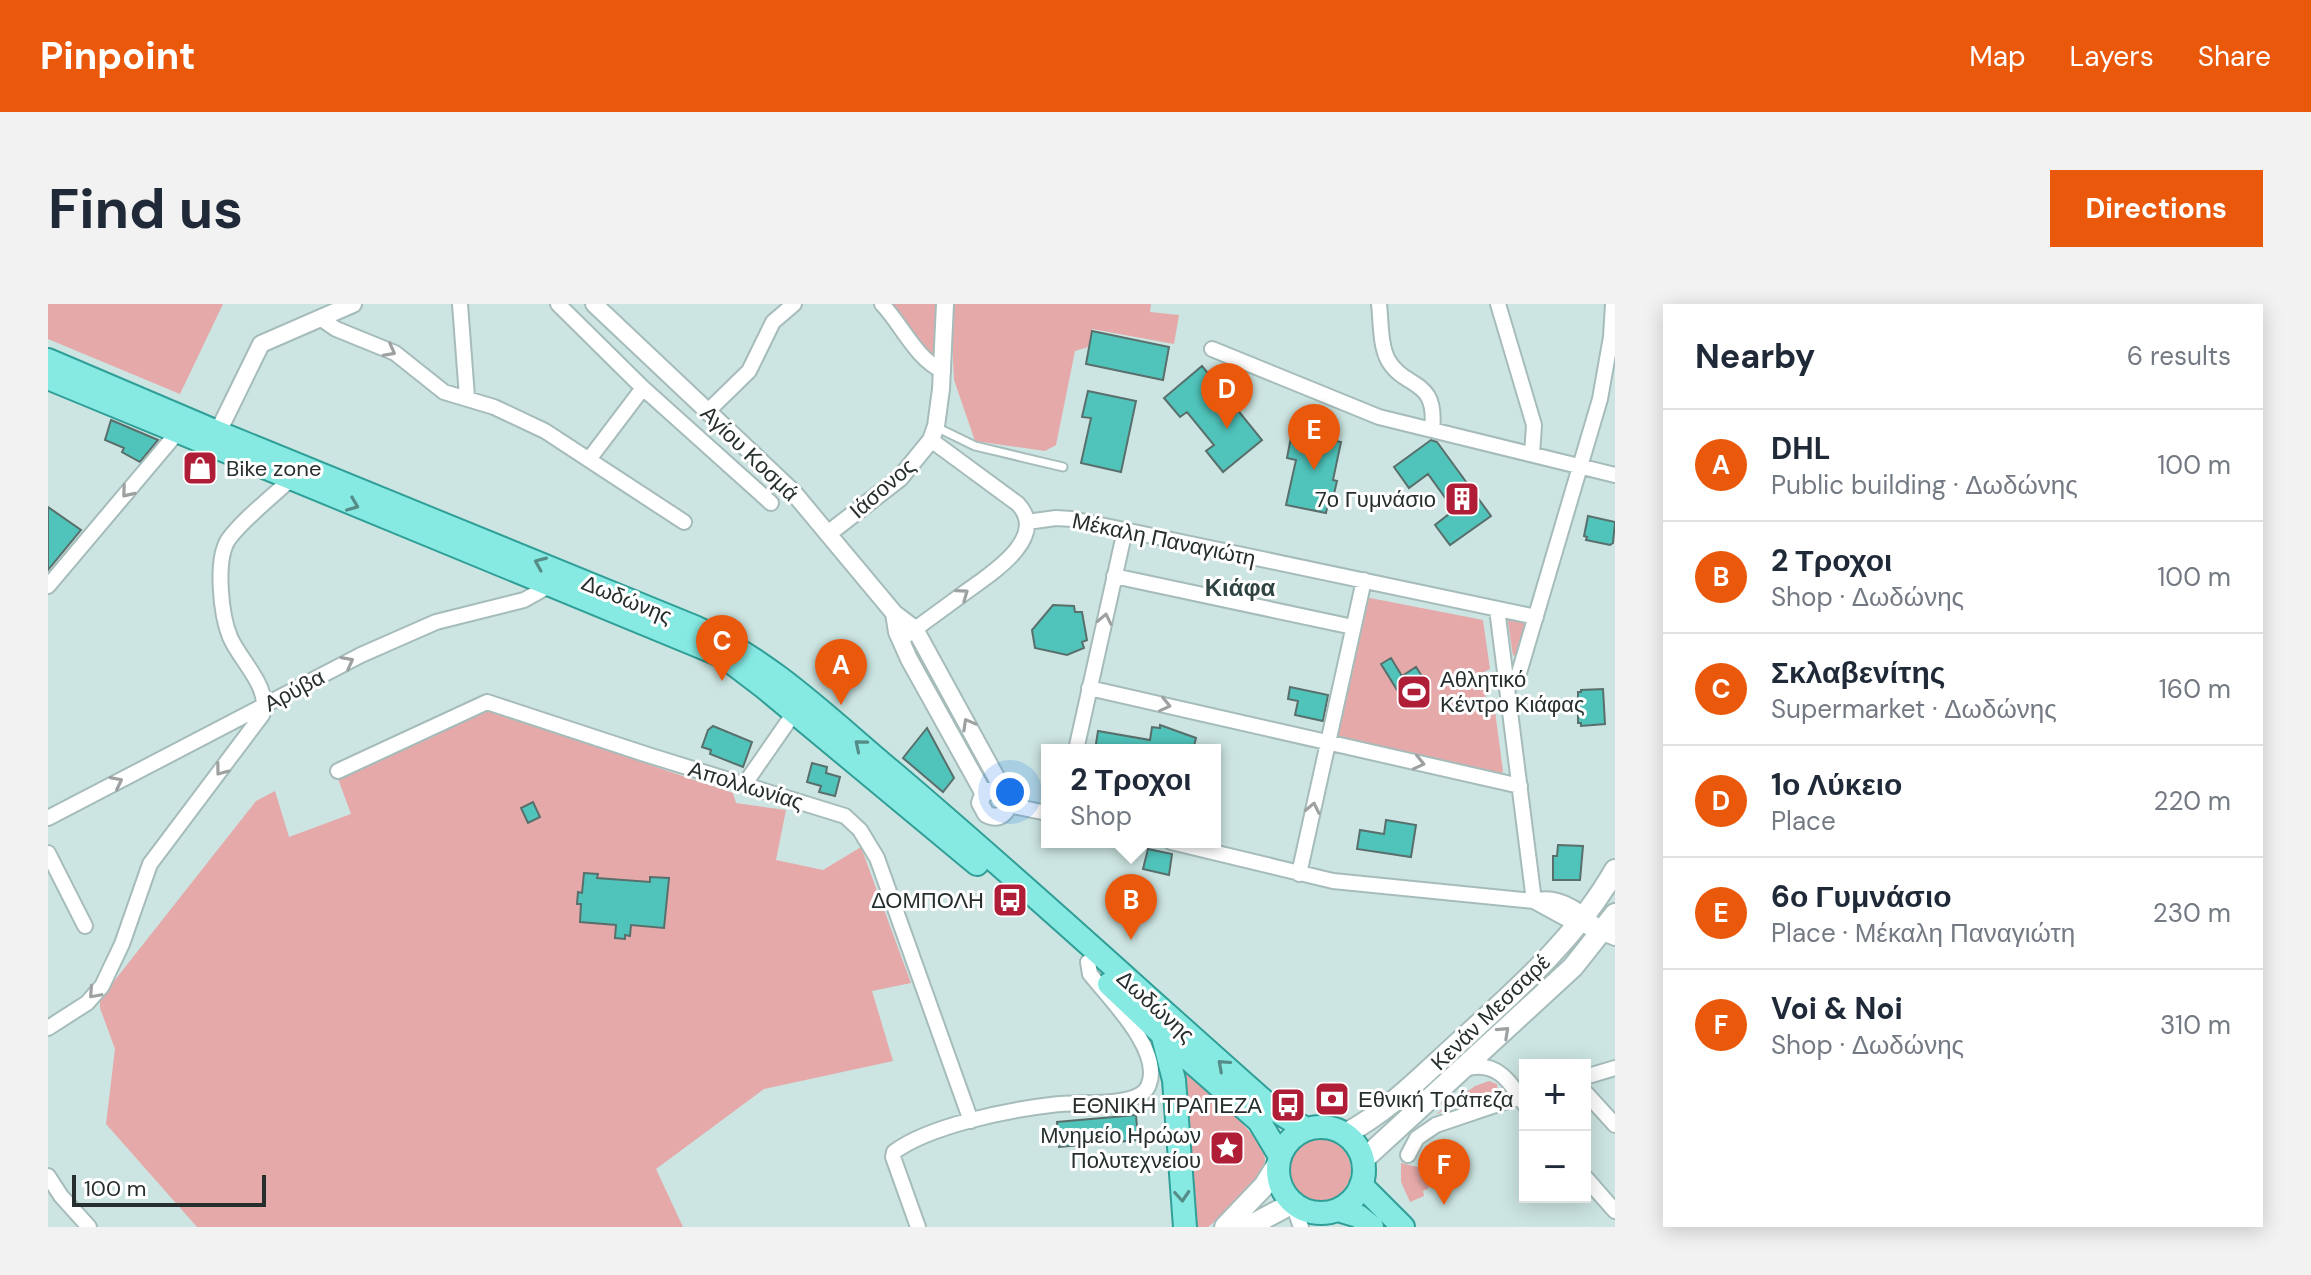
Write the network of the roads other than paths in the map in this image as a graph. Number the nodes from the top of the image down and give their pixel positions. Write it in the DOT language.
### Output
graph roads {
  1 [pos="353,304"];
  2 [pos="460,304"];
  3 [pos="558,304"];
  4 [pos="594,304"];
  5 [pos="794,304"];
  6 [pos="882,304"];
  7 [pos="945,304"];
  8 [pos="1379,304"];
  9 [pos="1498,304"];
  10 [pos="1613,304"];
  11 [pos="320,318"];
  12 [pos="1212,349"];
  13 [pos="48,360"];
  14 [pos="943,371"];
  15 [pos="48,378"];
  16 [pos="643,388"];
  17 [pos="467,397"];
  18 [pos="707,412"];
  19 [pos="1432,430"];
  20 [pos="177,433"];
  21 [pos="933,433"];
  22 [pos="214,439"];
  23 [pos="1532,454"];
  24 [pos="590,458"];
  25 [pos="1063,467"];
  26 [pos="1581,467"];
  27 [pos="1615,475"];
  28 [pos="291,479"];
  29 [pos="771,503"];
  30 [pos="684,522"];
  31 [pos="1027,522"];
  32 [pos="1125,530"];
  33 [pos="829,533"];
  34 [pos="1114,576"];
  35 [pos="1364,580"];
  36 [pos="48,586"];
  37 [pos="549,586"];
  38 [pos="1497,609"];
  39 [pos="894,613"];
  40 [pos="1536,617"];
  41 [pos="1353,627"];
  42 [pos="915,629"];
  43 [pos="900,640"];
  44 [pos="1089,688"];
  45 [pos="1507,688"];
  46 [pos="264,706"];
  47 [pos="794,713"];
  48 [pos="1328,742"];
  49 [pos="1077,744"];
  50 [pos="338,771"];
  51 [pos="744,785"];
  52 [pos="1520,786"];
  53 [pos="984,794"];
  54 [pos="1006,799"];
  55 [pos="1041,811"];
  56 [pos="986,814"];
  57 [pos="48,818"];
  58 [pos="960,840"];
  59 [pos="1195,848"];
  60 [pos="48,853"];
  61 [pos="1615,870"];
  62 [pos="1299,874"];
  63 [pos="1534,901"];
  64 [pos="1582,920"];
  65 [pos="85,926"];
  66 [pos="1611,928"];
  67 [pos="1088,962"];
  68 [pos="48,1028"];
  69 [pos="1163,1036"];
  70 [pos="1615,1068"];
  71 [pos="1464,1069"];
  72 [pos="1591,1075"];
  73 [pos="1519,1094"];
  74 [pos="1591,1099"];
  75 [pos="1519,1100"];
  76 [pos="971,1121"];
  77 [pos="1615,1125"];
  78 [pos="1306,1129"];
  79 [pos="1345,1134"];
  80 [pos="1408,1155"];
  81 [pos="1279,1159"];
  82 [pos="1363,1160"];
  83 [pos="48,1176"];
  84 [pos="1591,1184"];
  85 [pos="1361,1185"];
  86 [pos="1338,1210"];
  87 [pos="1615,1211"];
  88 [pos="1297,1212"];
  89 [pos="89,1227"];
  90 [pos="918,1227"];
  91 [pos="1185,1227"];
  92 [pos="1225,1227"];
  93 [pos="1248,1227"];
  94 [pos="1372,1227"];
  95 [pos="1403,1227"];
  1 -- 11 [label="street"];
  2 -- 17 [label="street"];
  3 -- 16 [label="street"];
  4 -- 18 [label="street, Αγίου Κοσμά"];
  5 -- 18 [label="street"];
  6 -- 14 [label="street"];
  7 -- 14 [label="street"];
  8 -- 19 [label="street"];
  9 -- 23 [label="street"];
  10 -- 26 [label="street"];
  11 -- 17 [label="street, one-way"];
  11 -- 22 [label="street"];
  12 -- 19 [label="street"];
  13 -- 22 [label="main road, Δωδώνης"];
  14 -- 21 [label="street"];
  15 -- 20 [label="main road, Δωδώνης"];
  16 -- 24 [label="street"];
  16 -- 29 [label="street"];
  17 -- 24 [label="street"];
  18 -- 33 [label="street, Αγίου Κοσμά"];
  19 -- 23 [label="street"];
  20 -- 22 [label="main road, Δωδώνης"];
  20 -- 36 [label="street, one-way"];
  21 -- 25 [label="lane"];
  21 -- 31 [label="street"];
  21 -- 33 [label="street, Ιάσονος"];
  22 -- 28 [label="main road, Δωδώνης"];
  58 -- 22 [label="main road, Δωδώνης, one-way"];
  23 -- 26 [label="street"];
  24 -- 30 [label="street"];
  26 -- 27 [label="street"];
  26 -- 40 [label="street"];
  28 -- 37 [label="main road, Δωδώνης, one-way"];
  28 -- 46 [label="street"];
  31 -- 32 [label="street, Μέκαλη Παναγιώτη"];
  42 -- 31 [label="street, one-way"];
  32 -- 34 [label="street"];
  32 -- 35 [label="street, Μέκαλη Παναγιώτη"];
  33 -- 39 [label="street, Αγίου Κοσμά"];
  34 -- 41 [label="street"];
  44 -- 34 [label="street, one-way"];
  35 -- 38 [label="street, Μέκαλη Παναγιώτη"];
  35 -- 41 [label="street"];
  46 -- 37 [label="street, Αρύβα, one-way"];
  37 -- 47 [label="main road, Δωδώνης"];
  38 -- 40 [label="street, Μέκαλη Παναγιώτη"];
  38 -- 45 [label="street"];
  39 -- 42 [label="street, Αγίου Κοσμά"];
  39 -- 43 [label="street, Αγίου Κοσμά"];
  40 -- 45 [label="street"];
  41 -- 48 [label="street"];
  42 -- 43 [label="street"];
  54 -- 42 [label="street, Αγίου Κοσμά, one-way"];
  43 -- 53 [label="street, Αγίου Κοσμά"];
  44 -- 48 [label="street, one-way"];
  44 -- 49 [label="street"];
  45 -- 52 [label="street"];
  57 -- 46 [label="street, Αρύβα, one-way"];
  46 -- 68 [label="street, one-way"];
  47 -- 51 [label="street"];
  47 -- 58 [label="main road, Δωδώνης"];
  48 -- 52 [label="street, one-way"];
  62 -- 48 [label="street, one-way"];
  50 -- 51 [label="street, Απολλωνίας"];
  51 -- 76 [label="street, Απολλωνίας"];
  52 -- 63 [label="street"];
  53 -- 54 [label="street"];
  53 -- 56 [label="street"];
  54 -- 55 [label="street"];
  54 -- 56 [label="street"];
  56 -- 58 [label="street"];
  58 -- 67 [label="main road, Δωδώνης"];
  78 -- 58 [label="main road, Δωδώνης, one-way"];
  59 -- 62 [label="street"];
  60 -- 65 [label="street"];
  61 -- 64 [label="main road, Κενάν Μεσσαρέ"];
  62 -- 63 [label="street"];
  63 -- 64 [label="street"];
  64 -- 66 [label="street"];
  64 -- 79 [label="main road, Κενάν Μεσσαρέ"];
  71 -- 66 [label="main road, Κενάν Μεσσαρέ, one-way"];
  67 -- 69 [label="main road, Δωδώνης"];
  67 -- 76 [label="street"];
  69 -- 81 [label="main road, Δωδώνης"];
  69 -- 91 [label="main road, one-way"];
  70 -- 72 [label="street"];
  71 -- 73 [label="street"];
  71 -- 82 [label="main road, Κενάν Μεσσαρέ"];
  74 -- 77 [label="street"];
  75 -- 80 [label="street"];
  76 -- 90 [label="street"];
  78 -- 79 [label="main road, Δωδώνης"];
  78 -- 81 [label="main road"];
  79 -- 82 [label="main road"];
  81 -- 88 [label="main road, Δωδώνης"];
  81 -- 92 [label="main road"];
  82 -- 85 [label="main road"];
  83 -- 89 [label="street"];
  84 -- 87 [label="street"];
  85 -- 86 [label="main road"];
  85 -- 95 [label="main road"];
  86 -- 88 [label="main road"];
  86 -- 94 [label="main road"];
  88 -- 93 [label="main road"];
}
